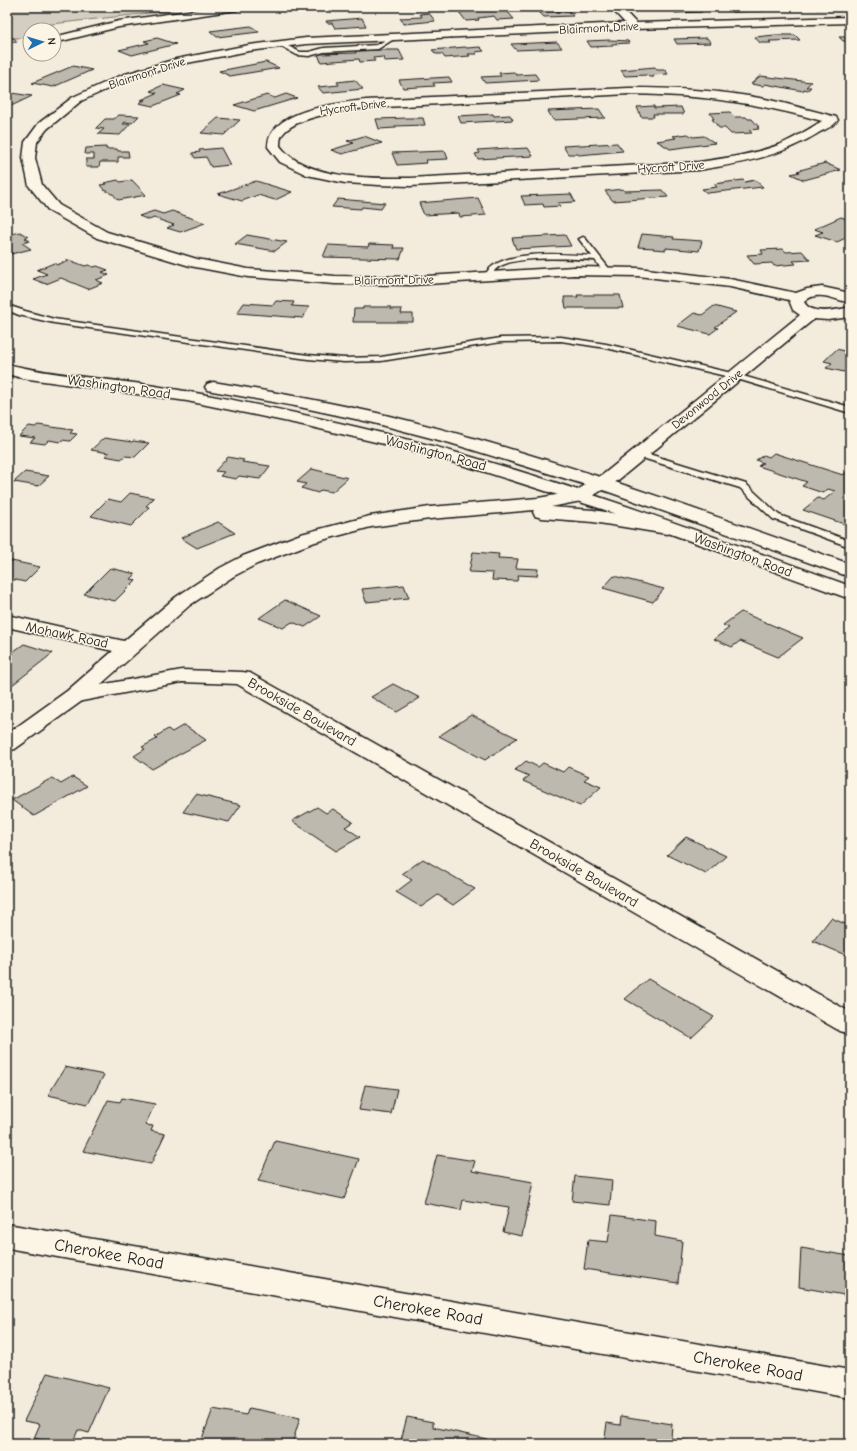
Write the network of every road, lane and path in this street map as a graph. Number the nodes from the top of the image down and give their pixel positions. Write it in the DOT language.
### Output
graph roads {
  1 [pos="238,7"];
  2 [pos="615,7"];
  3 [pos="850,20"];
  4 [pos="633,26"];
  5 [pos="62,38"];
  6 [pos="838,120"];
  7 [pos="583,239"];
  8 [pos="598,258"];
  9 [pos="607,271"];
  10 [pos="488,277"];
  11 [pos="846,293"];
  12 [pos="798,298"];
  13 [pos="7,308"];
  14 [pos="850,312"];
  15 [pos="812,313"];
  16 [pos="7,364"];
  17 [pos="7,369"];
  18 [pos="736,376"];
  19 [pos="850,410"];
  20 [pos="639,454"];
  21 [pos="602,484"];
  22 [pos="580,496"];
  23 [pos="491,508"];
  24 [pos="668,528"];
  25 [pos="850,544"];
  26 [pos="850,571"];
  27 [pos="850,594"];
  28 [pos="7,621"];
  29 [pos="128,648"];
  30 [pos="75,696"];
  31 [pos="7,744"];
  32 [pos="850,1024"];
  33 [pos="7,1236"];
  34 [pos="850,1384"];
  1 -- 5 [label="street"];
  2 -- 4 [label="street"];
  3 -- 4 [label="street, Blairmont Drive"];
  4 -- 10 [label="street, Blairmont Drive"];
  6 -- 6 [label="street, Hycroft Drive"];
  7 -- 8 [label="lane"];
  8 -- 9 [label="lane"];
  8 -- 10 [label="lane"];
  9 -- 10 [label="street, Blairmont Drive"];
  9 -- 12 [label="street, Blairmont Drive"];
  11 -- 12 [label="street, Blairmont Drive"];
  12 -- 15 [label="street"];
  13 -- 18 [label="lane"];
  14 -- 15 [label="street"];
  15 -- 18 [label="street, Devonwood Drive"];
  16 -- 21 [label="street, Washington Road"];
  17 -- 22 [label="street, Washington Road"];
  18 -- 19 [label="lane"];
  18 -- 20 [label="street, Devonwood Drive"];
  20 -- 21 [label="street, Devonwood Drive"];
  20 -- 25 [label="lane"];
  21 -- 22 [label="street, Devonwood Drive"];
  21 -- 26 [label="street, Washington Road"];
  22 -- 23 [label="street"];
  22 -- 24 [label="street, Washington Road"];
  23 -- 24 [label="street"];
  23 -- 29 [label="street"];
  24 -- 27 [label="street, Washington Road"];
  28 -- 29 [label="street, Mohawk Road"];
  29 -- 30 [label="street"];
  30 -- 31 [label="street"];
  30 -- 32 [label="street, Brookside Boulevard"];
  33 -- 34 [label="street, Cherokee Road"];
}
